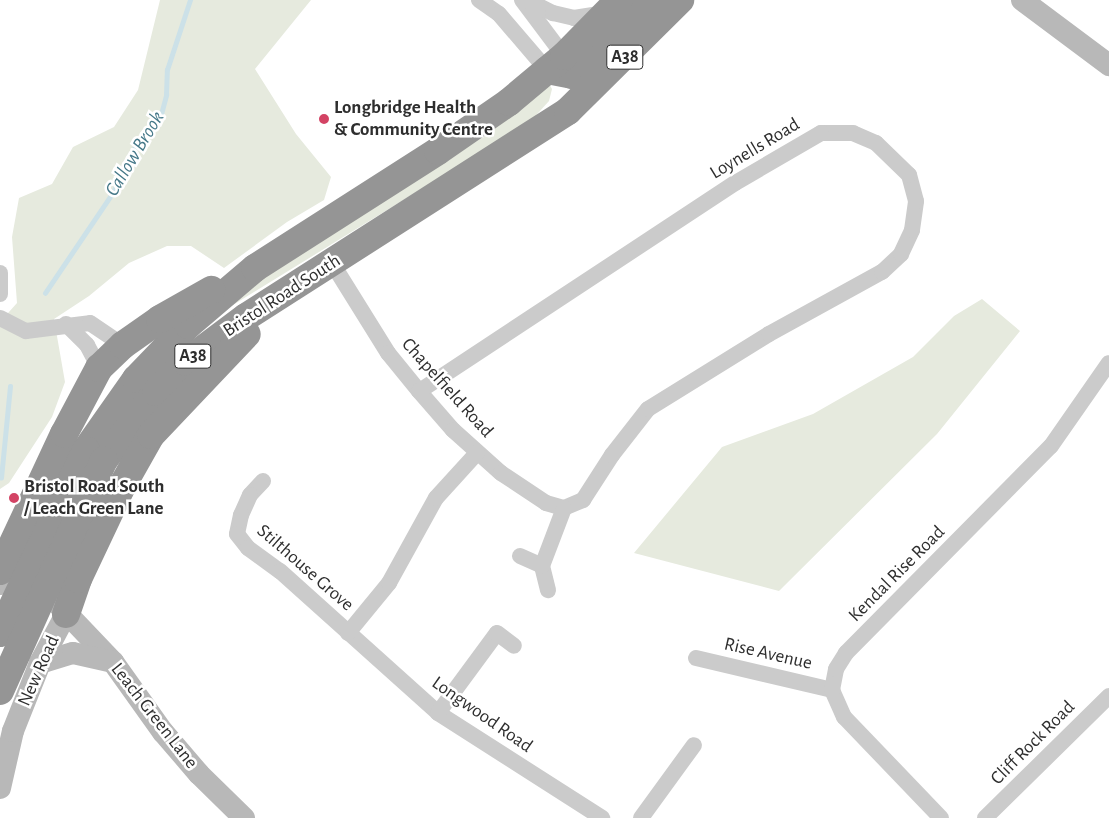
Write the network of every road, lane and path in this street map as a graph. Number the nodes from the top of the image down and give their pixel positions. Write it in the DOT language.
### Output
graph roads {
  1 [pos="522,0"];
  2 [pos="527,0"];
  3 [pos="649,0"];
  4 [pos="680,0"];
  5 [pos="1022,0"];
  6 [pos="484,2"];
  7 [pos="613,6"];
  8 [pos="1109,65"];
  9 [pos="561,67"];
  10 [pos="568,111"];
  11 [pos="332,263"];
  12 [pos="255,268"];
  13 [pos="0,273"];
  14 [pos="306,278"];
  15 [pos="0,294"];
  16 [pos="0,318"];
  17 [pos="66,324"];
  18 [pos="123,345"];
  19 [pos="1109,363"];
  20 [pos="99,368"];
  21 [pos="419,391"];
  22 [pos="477,452"];
  23 [pos="95,455"];
  24 [pos="263,481"];
  25 [pos="564,508"];
  26 [pos="520,556"];
  27 [pos="542,566"];
  28 [pos="0,571"];
  29 [pos="0,584"];
  30 [pos="548,590"];
  31 [pos="0,593"];
  32 [pos="66,614"];
  33 [pos="348,633"];
  34 [pos="0,634"];
  35 [pos="514,646"];
  36 [pos="696,658"];
  37 [pos="113,662"];
  38 [pos="40,663"];
  39 [pos="832,690"];
  40 [pos="0,691"];
  41 [pos="1109,696"];
  42 [pos="438,713"];
  43 [pos="694,744"];
  44 [pos="0,788"];
  45 [pos="244,818"];
  46 [pos="602,818"];
  47 [pos="641,818"];
  48 [pos="941,818"];
  49 [pos="985,818"];
  1 -- 9 [label="street"];
  2 -- 7 [label="street"];
  3 -- 9 [label="highway"];
  4 -- 10 [label="highway, Bristol Road South / A38"];
  5 -- 8 [label="street"];
  6 -- 9 [label="street"];
  7 -- 9 [label="highway, Bristol Road South / A38"];
  9 -- 10 [label="highway"];
  9 -- 12 [label="highway, Bristol Road South / A38"];
  10 -- 11 [label="highway, Bristol Road South / A38"];
  11 -- 14 [label="highway, Bristol Road South / A38"];
  11 -- 21 [label="street, Chapelfield Road"];
  12 -- 18 [label="highway"];
  12 -- 23 [label="highway, Bristol Road South / A38"];
  13 -- 15 [label="street"];
  14 -- 23 [label="highway, Bristol Road South / A38"];
  14 -- 32 [label="highway"];
  16 -- 17 [label="street"];
  17 -- 18 [label="street"];
  17 -- 20 [label="street"];
  18 -- 20 [label="highway"];
  19 -- 39 [label="street, Kendal Rise Road"];
  20 -- 28 [label="highway"];
  21 -- 22 [label="street, Chapelfield Road"];
  21 -- 25 [label="street, Loynells Road"];
  22 -- 25 [label="street, Chapelfield Road"];
  22 -- 33 [label="street"];
  23 -- 34 [label="highway, Bristol Road South / A38, bridge"];
  23 -- 40 [label="highway, Bristol Road South / A38, bridge"];
  24 -- 33 [label="street, Stilthouse Grove"];
  25 -- 27 [label="street"];
  26 -- 27 [label="street"];
  27 -- 30 [label="street"];
  29 -- 32 [label="street, Leach Green Lane"];
  31 -- 32 [label="street"];
  32 -- 37 [label="street, Leach Green Lane"];
  32 -- 38 [label="street, New Road"];
  33 -- 42 [label="street, Longwood Road"];
  35 -- 42 [label="street"];
  36 -- 39 [label="street, Rise Avenue"];
  37 -- 38 [label="street"];
  37 -- 45 [label="street, Leach Green Lane"];
  38 -- 44 [label="street, New Road"];
  39 -- 48 [label="street"];
  41 -- 49 [label="street, Cliff Rock Road"];
  42 -- 46 [label="street, Longwood Road"];
  43 -- 47 [label="street"];
}
